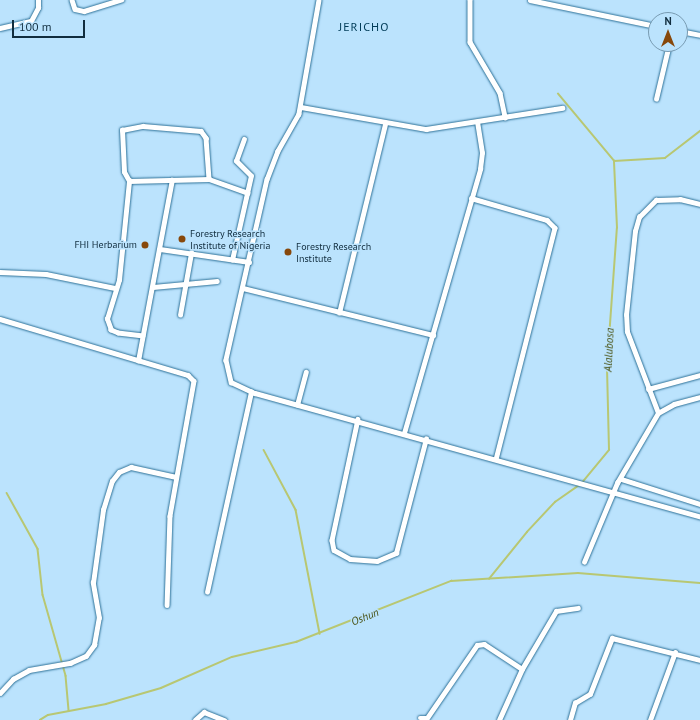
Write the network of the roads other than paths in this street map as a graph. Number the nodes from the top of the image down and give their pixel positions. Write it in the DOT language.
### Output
graph roads {
  1 [pos="38,0"];
  2 [pos="72,0"];
  3 [pos="121,0"];
  4 [pos="319,0"];
  5 [pos="470,0"];
  6 [pos="530,0"];
  7 [pos="648,24"];
  8 [pos="0,28"];
  9 [pos="688,33"];
  10 [pos="700,35"];
  11 [pos="666,52"];
  12 [pos="656,99"];
  13 [pos="301,107"];
  14 [pos="562,108"];
  15 [pos="505,117"];
  16 [pos="477,122"];
  17 [pos="385,124"];
  18 [pos="244,139"];
  19 [pos="209,179"];
  20 [pos="172,180"];
  21 [pos="129,181"];
  22 [pos="248,193"];
  23 [pos="471,198"];
  24 [pos="700,204"];
  25 [pos="160,249"];
  26 [pos="191,253"];
  27 [pos="232,260"];
  28 [pos="249,262"];
  29 [pos="0,272"];
  30 [pos="217,281"];
  31 [pos="185,284"];
  32 [pos="153,287"];
  33 [pos="115,288"];
  34 [pos="243,288"];
  35 [pos="339,313"];
  36 [pos="180,315"];
  37 [pos="0,319"];
  38 [pos="433,335"];
  39 [pos="143,336"];
  40 [pos="138,360"];
  41 [pos="306,372"];
  42 [pos="700,375"];
  43 [pos="648,389"];
  44 [pos="251,392"];
  45 [pos="700,397"];
  46 [pos="297,404"];
  47 [pos="658,414"];
  48 [pos="358,419"];
  49 [pos="404,433"];
  50 [pos="426,439"];
  51 [pos="496,459"];
  52 [pos="176,477"];
  53 [pos="621,479"];
  54 [pos="614,493"];
  55 [pos="700,504"];
  56 [pos="700,516"];
  57 [pos="584,562"];
  58 [pos="207,592"];
  59 [pos="167,605"];
  60 [pos="578,608"];
  61 [pos="675,652"];
  62 [pos="700,660"];
  63 [pos="522,668"];
  64 [pos="0,693"];
  65 [pos="420,718"];
  66 [pos="195,720"];
  67 [pos="224,720"];
  68 [pos="499,720"];
  69 [pos="570,720"];
  70 [pos="650,720"];
  1 -- 8 [label="street"];
  2 -- 3 [label="street"];
  4 -- 13 [label="street"];
  5 -- 15 [label="street"];
  6 -- 7 [label="street"];
  9 -- 10 [label="street"];
  11 -- 12 [label="street"];
  13 -- 17 [label="street"];
  13 -- 28 [label="street"];
  14 -- 15 [label="street"];
  15 -- 16 [label="street"];
  16 -- 17 [label="street"];
  16 -- 23 [label="street"];
  17 -- 35 [label="street"];
  18 -- 22 [label="street"];
  19 -- 20 [label="street"];
  19 -- 21 [label="street"];
  19 -- 22 [label="street"];
  20 -- 21 [label="street"];
  20 -- 25 [label="street"];
  21 -- 33 [label="street"];
  22 -- 27 [label="street"];
  23 -- 38 [label="street"];
  23 -- 51 [label="street"];
  24 -- 43 [label="street"];
  25 -- 26 [label="street"];
  25 -- 32 [label="street"];
  26 -- 27 [label="street"];
  26 -- 31 [label="street"];
  27 -- 28 [label="street"];
  28 -- 34 [label="street"];
  29 -- 33 [label="street"];
  30 -- 31 [label="street"];
  31 -- 32 [label="street"];
  31 -- 36 [label="street"];
  32 -- 39 [label="street"];
  33 -- 39 [label="street"];
  34 -- 35 [label="street"];
  34 -- 44 [label="street"];
  35 -- 38 [label="street"];
  37 -- 40 [label="street"];
  38 -- 49 [label="street"];
  39 -- 40 [label="street"];
  40 -- 52 [label="street"];
  41 -- 46 [label="street"];
  42 -- 43 [label="street"];
  43 -- 47 [label="street"];
  44 -- 46 [label="street"];
  44 -- 58 [label="street"];
  45 -- 47 [label="street"];
  46 -- 48 [label="street"];
  47 -- 53 [label="street"];
  48 -- 49 [label="street"];
  48 -- 50 [label="street"];
  49 -- 50 [label="street"];
  50 -- 51 [label="street"];
  51 -- 54 [label="street"];
  52 -- 59 [label="street"];
  52 -- 64 [label="street"];
  53 -- 54 [label="street"];
  53 -- 55 [label="street"];
  54 -- 56 [label="street"];
  54 -- 57 [label="street"];
  60 -- 63 [label="street"];
  61 -- 62 [label="street"];
  61 -- 69 [label="street"];
  61 -- 70 [label="street"];
  63 -- 65 [label="street"];
  63 -- 68 [label="street"];
  66 -- 67 [label="street"];
}
